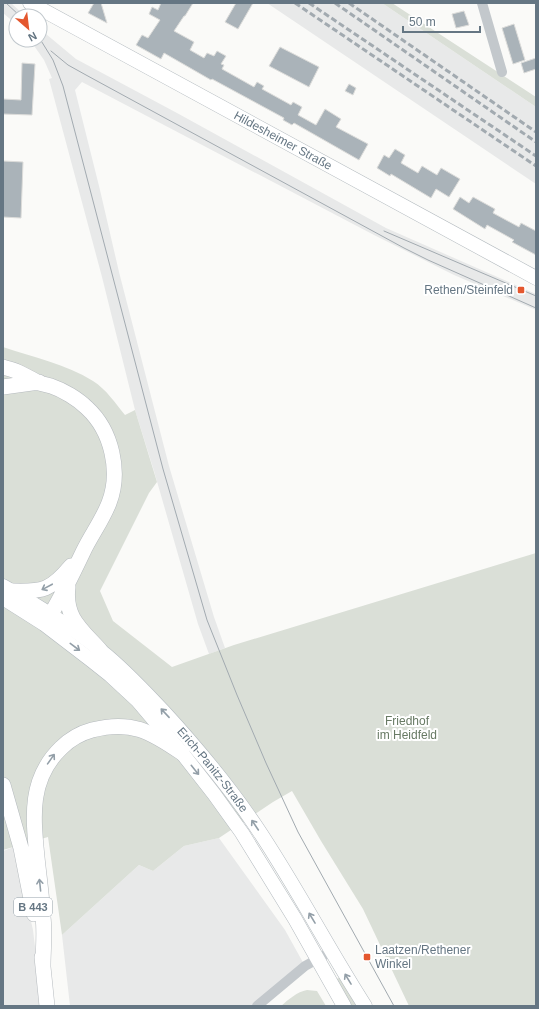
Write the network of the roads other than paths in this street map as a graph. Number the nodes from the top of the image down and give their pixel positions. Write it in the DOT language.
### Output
graph roads {
  1 [pos="30,3"];
  2 [pos="482,3"];
  3 [pos="502,72"];
  4 [pos="536,278"];
  5 [pos="3,367"];
  6 [pos="39,382"];
  7 [pos="3,387"];
  8 [pos="84,550"];
  9 [pos="68,584"];
  10 [pos="6,592"];
  11 [pos="48,619"];
  12 [pos="100,650"];
  13 [pos="182,753"];
  14 [pos="3,785"];
  15 [pos="3,809"];
  16 [pos="21,848"];
  17 [pos="332,951"];
  18 [pos="317,960"];
  19 [pos="43,966"];
  20 [pos="47,1006"];
  21 [pos="257,1006"];
  22 [pos="344,1006"];
  23 [pos="365,1006"];
  1 -- 4 [label="main road, Hildesheimer Straße"];
  2 -- 3 [label="street"];
  5 -- 6 [label="main road"];
  6 -- 7 [label="main road"];
  6 -- 8 [label="main road"];
  8 -- 9 [label="main road"];
  8 -- 10 [label="main road, one-way"];
  9 -- 11 [label="main road"];
  9 -- 12 [label="main road"];
  10 -- 11 [label="main road, Erich-Panitz-Straße"];
  11 -- 12 [label="main road, Erich-Panitz-Straße"];
  11 -- 13 [label="main road, Erich-Panitz-Straße, one-way"];
  17 -- 12 [label="main road, Erich-Panitz-Straße, one-way"];
  13 -- 18 [label="main road, Erich-Panitz-Straße, one-way"];
  19 -- 13 [label="main road, one-way"];
  14 -- 16 [label="main road, B 443"];
  15 -- 16 [label="main road"];
  16 -- 19 [label="main road, B 443"];
  17 -- 18 [label="street"];
  23 -- 17 [label="main road, Erich-Panitz-Straße, one-way"];
  18 -- 21 [label="street"];
  18 -- 22 [label="main road, Erich-Panitz-Straße"];
  19 -- 20 [label="main road, B 443"];
}
